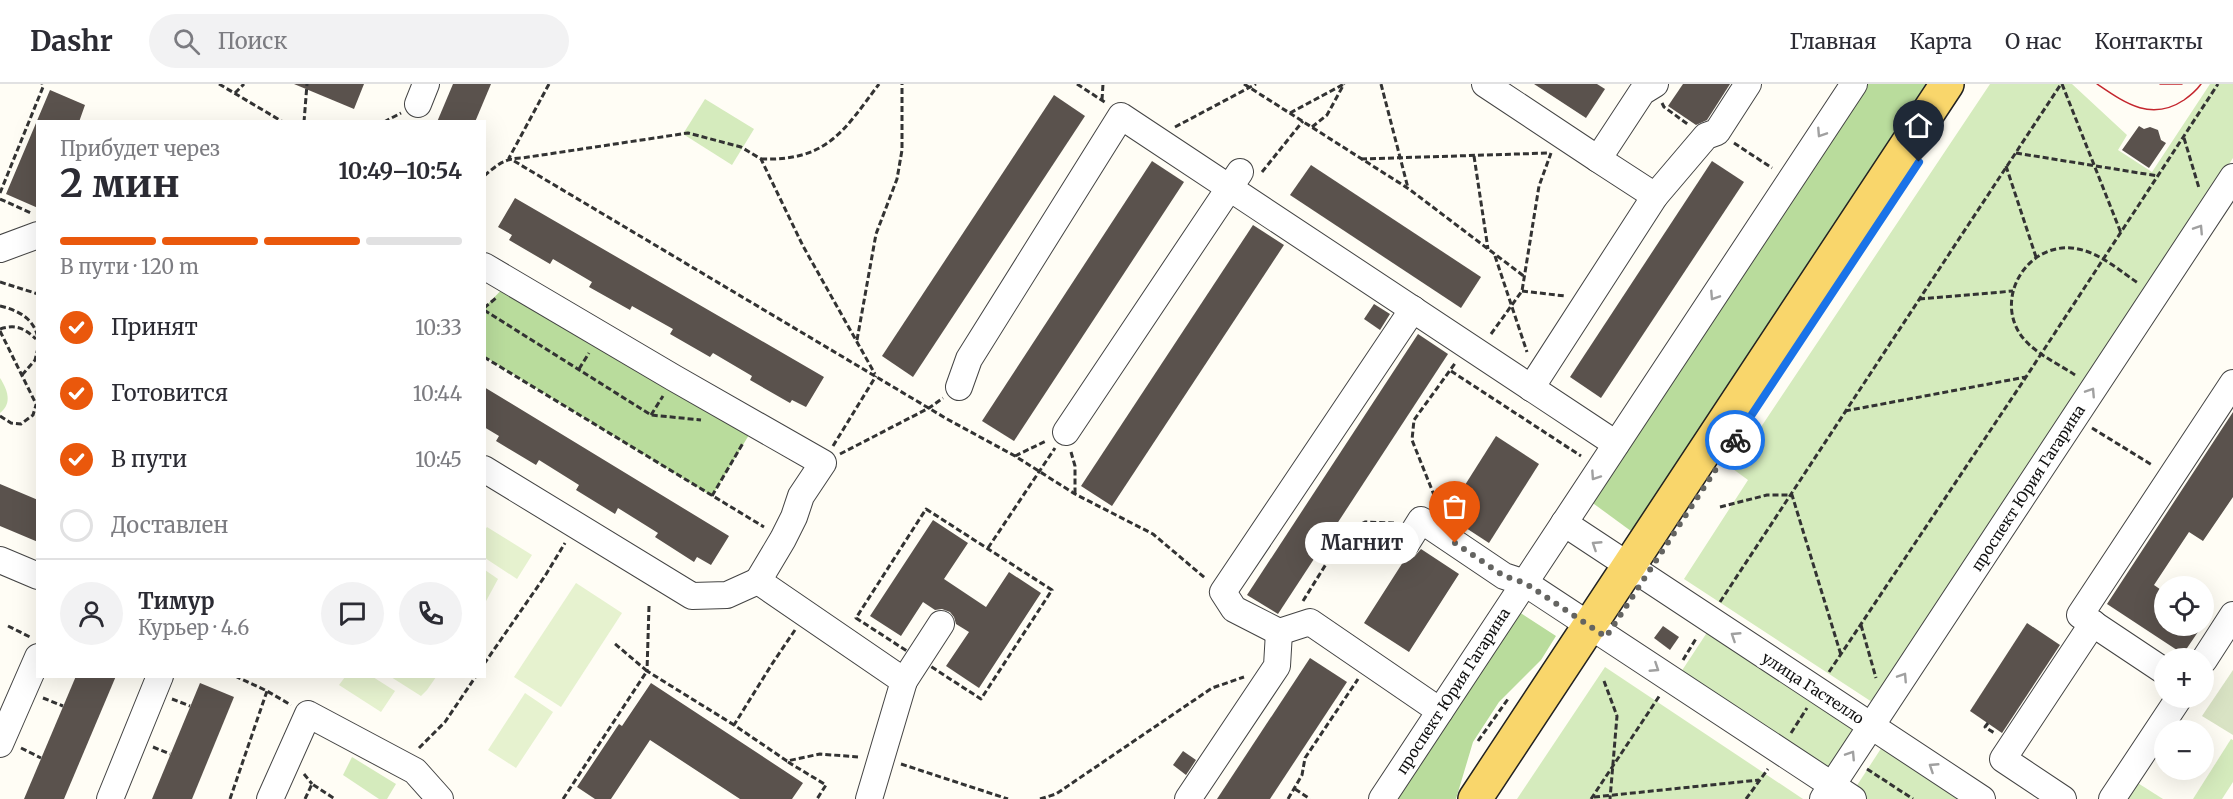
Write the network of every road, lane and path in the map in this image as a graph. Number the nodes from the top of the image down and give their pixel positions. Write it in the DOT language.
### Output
graph roads {
  1 [pos="42,84"];
  2 [pos="219,84"];
  3 [pos="244,84"];
  4 [pos="307,84"];
  5 [pos="549,84"];
  6 [pos="879,84"];
  7 [pos="902,84"];
  8 [pos="1077,84"];
  9 [pos="1103,84"];
  10 [pos="1244,84"];
  11 [pos="1256,84"];
  12 [pos="1344,84"];
  13 [pos="1381,84"];
  14 [pos="1485,84"];
  15 [pos="1654,84"];
  16 [pos="1748,84"];
  17 [pos="1854,84"];
  18 [pos="1947,84"];
  19 [pos="1970,84"];
  20 [pos="2061,84"];
  21 [pos="2218,84"];
  22 [pos="1249,87"];
  23 [pos="235,93"];
  24 [pos="1112,108"];
  25 [pos="1290,113"];
  26 [pos="280,120"];
  27 [pos="304,120"];
  28 [pos="1303,121"];
  29 [pos="1312,128"];
  30 [pos="1711,134"];
  31 [pos="1155,138"];
  32 [pos="2184,138"];
  33 [pos="1555,144"];
  34 [pos="2016,153"];
  35 [pos="1474,156"];
  36 [pos="1401,157"];
  37 [pos="509,158"];
  38 [pos="761,159"];
  39 [pos="1361,159"];
  40 [pos="1598,159"];
  41 [pos="2094,165"];
  42 [pos="2006,166"];
  43 [pos="1773,169"];
  44 [pos="486,174"];
  45 [pos="2158,176"];
  46 [pos="2233,177"];
  47 [pos="1235,180"];
  48 [pos="1409,189"];
  49 [pos="0,193"];
  50 [pos="1655,196"];
  51 [pos="0,200"];
  52 [pos="36,215"];
  53 [pos="2208,215"];
  54 [pos="2121,234"];
  55 [pos="36,236"];
  56 [pos="0,249"];
  57 [pos="1488,249"];
  58 [pos="1495,254"];
  59 [pos="2036,257"];
  60 [pos="2102,260"];
  61 [pos="486,267"];
  62 [pos="1525,277"];
  63 [pos="0,282"];
  64 [pos="1522,291"];
  65 [pos="2013,291"];
  66 [pos="36,293"];
  67 [pos="2156,294"];
  68 [pos="1588,299"];
  69 [pos="1919,299"];
  70 [pos="0,306"];
  71 [pos="1511,306"];
  72 [pos="1413,309"];
  73 [pos="486,311"];
  74 [pos="0,330"];
  75 [pos="36,334"];
  76 [pos="36,339"];
  77 [pos="857,341"];
  78 [pos="1472,349"];
  79 [pos="2041,353"];
  80 [pos="36,356"];
  81 [pos="486,358"];
  82 [pos="1450,371"];
  83 [pos="22,375"];
  84 [pos="876,376"];
  85 [pos="2026,378"];
  86 [pos="2233,383"];
  87 [pos="1534,384"];
  88 [pos="959,387"];
  89 [pos="2094,387"];
  90 [pos="36,404"];
  91 [pos="36,408"];
  92 [pos="929,408"];
  93 [pos="1845,411"];
  94 [pos="0,416"];
  95 [pos="708,420"];
  96 [pos="755,424"];
  97 [pos="2085,424"];
  98 [pos="1066,432"];
  99 [pos="1616,444"];
  100 [pos="1015,456"];
  101 [pos="1582,457"];
  102 [pos="823,463"];
  103 [pos="486,470"];
  104 [pos="1039,473"];
  105 [pos="2171,477"];
  106 [pos="1075,494"];
  107 [pos="1792,495"];
  108 [pos="712,496"];
  109 [pos="1720,507"];
  110 [pos="1564,523"];
  111 [pos="1415,530"];
  112 [pos="783,539"];
  113 [pos="566,541"];
  114 [pos="988,549"];
  115 [pos="0,560"];
  116 [pos="1637,572"];
  117 [pos="36,575"];
  118 [pos="758,581"];
  119 [pos="1525,583"];
  120 [pos="1223,592"];
  121 [pos="649,606"];
  122 [pos="1717,606"];
  123 [pos="806,614"];
  124 [pos="2233,615"];
  125 [pos="2093,623"];
  126 [pos="941,624"];
  127 [pos="1861,625"];
  128 [pos="8,626"];
  129 [pos="1597,631"];
  130 [pos="1279,632"];
  131 [pos="1700,633"];
  132 [pos="36,639"];
  133 [pos="614,643"];
  134 [pos="2212,648"];
  135 [pos="1841,654"];
  136 [pos="919,658"];
  137 [pos="486,661"];
  138 [pos="36,662"];
  139 [pos="1369,662"];
  140 [pos="2154,663"];
  141 [pos="1679,665"];
  142 [pos="1277,666"];
  143 [pos="648,671"];
  144 [pos="159,678"];
  145 [pos="239,678"];
  146 [pos="475,678"];
  147 [pos="1826,678"];
  148 [pos="904,681"];
  149 [pos="1604,681"];
  150 [pos="267,691"];
  151 [pos="1660,695"];
  152 [pos="1811,701"];
  153 [pos="1887,702"];
  154 [pos="2172,708"];
  155 [pos="1440,711"];
  156 [pos="308,714"];
  157 [pos="734,725"];
  158 [pos="1871,726"];
  159 [pos="1789,736"];
  160 [pos="0,744"];
  161 [pos="415,751"];
  162 [pos="880,759"];
  163 [pos="787,761"];
  164 [pos="1613,765"];
  165 [pos="1769,767"];
  166 [pos="1866,769"];
  167 [pos="1759,780"];
  168 [pos="1295,789"];
  169 [pos="1827,792"];
  170 [pos="288,797"];
  171 [pos="1592,798"];
  172 [pos="1610,798"];
  173 [pos="110,799"];
  174 [pos="230,799"];
  175 [pos="335,799"];
  176 [pos="440,799"];
  177 [pos="563,799"];
  178 [pos="816,799"];
  179 [pos="869,799"];
  180 [pos="1008,799"];
  181 [pos="1040,799"];
  182 [pos="1188,799"];
  183 [pos="1288,799"];
  184 [pos="1310,799"];
  185 [pos="1382,799"];
  186 [pos="1475,799"];
  187 [pos="1498,799"];
  188 [pos="1746,799"];
  189 [pos="1853,799"];
  190 [pos="1913,799"];
  191 [pos="1982,799"];
  192 [pos="2063,799"];
  193 [pos="2112,799"];
  1 -- 49 [label="path"];
  2 -- 23 [label="path"];
  3 -- 23 [label="path"];
  4 -- 27 [label="path"];
  5 -- 37 [label="path"];
  6 -- 38 [label="path"];
  7 -- 77 [label="path"];
  8 -- 24 [label="path"];
  9 -- 24 [label="path"];
  10 -- 22 [label="path"];
  11 -- 22 [label="path"];
  12 -- 25 [label="path"];
  12 -- 29 [label="path"];
  13 -- 36 [label="path"];
  14 -- 33 [label="street"];
  15 -- 30 [label="path"];
  15 -- 40 [label="street"];
  16 -- 30 [label="street"];
  17 -- 99 [label="street, проспект Юрия Гагарина, one-way"];
  18 -- 116 [label="main road"];
  19 -- 116 [label="main road"];
  20 -- 34 [label="path"];
  20 -- 41 [label="path"];
  21 -- 32 [label="path"];
  22 -- 25 [label="path"];
  22 -- 31 [label="path"];
  23 -- 26 [label="path"];
  24 -- 31 [label="street"];
  24 -- 88 [label="street"];
  25 -- 28 [label="path"];
  28 -- 29 [label="path"];
  28 -- 47 [label="path"];
  29 -- 39 [label="path"];
  30 -- 43 [label="path"];
  30 -- 50 [label="street"];
  31 -- 47 [label="street"];
  32 -- 45 [label="path"];
  32 -- 53 [label="path"];
  33 -- 35 [label="path"];
  33 -- 40 [label="street"];
  33 -- 62 [label="path"];
  34 -- 41 [label="path"];
  34 -- 42 [label="path"];
  35 -- 36 [label="path"];
  35 -- 57 [label="path"];
  36 -- 39 [label="path"];
  36 -- 48 [label="path"];
  37 -- 38 [label="path"];
  37 -- 44 [label="path"];
  37 -- 84 [label="path"];
  38 -- 77 [label="path"];
  39 -- 48 [label="path"];
  40 -- 50 [label="street"];
  41 -- 45 [label="path"];
  41 -- 54 [label="path"];
  42 -- 59 [label="path"];
  42 -- 69 [label="path"];
  45 -- 54 [label="path"];
  46 -- 53 [label="street, проспект Юрия Гагарина"];
  47 -- 72 [label="street"];
  47 -- 98 [label="street"];
  48 -- 57 [label="path"];
  50 -- 68 [label="street"];
  51 -- 52 [label="path"];
  67 -- 53 [label="street, проспект Юрия Гагарина, one-way"];
  54 -- 60 [label="path"];
  55 -- 56 [label="street"];
  57 -- 58 [label="path"];
  58 -- 62 [label="path"];
  58 -- 71 [label="path"];
  59 -- 60 [label="path"];
  59 -- 65 [label="path"];
  60 -- 67 [label="path"];
  60 -- 79 [label="path"];
  61 -- 96 [label="street"];
  62 -- 64 [label="path"];
  63 -- 66 [label="path"];
  64 -- 68 [label="path"];
  64 -- 71 [label="path"];
  65 -- 69 [label="path"];
  65 -- 79 [label="path"];
  67 -- 89 [label="street, проспект Юрия Гагарина"];
  68 -- 87 [label="street"];
  69 -- 93 [label="path"];
  70 -- 75 [label="path"];
  71 -- 78 [label="path"];
  71 -- 87 [label="path"];
  72 -- 78 [label="street"];
  72 -- 120 [label="street"];
  73 -- 95 [label="path"];
  74 -- 76 [label="path"];
  74 -- 83 [label="path"];
  77 -- 84 [label="path"];
  78 -- 82 [label="path"];
  78 -- 87 [label="street"];
  79 -- 85 [label="path"];
  79 -- 89 [label="path"];
  80 -- 83 [label="path"];
  81 -- 108 [label="path"];
  82 -- 101 [label="path"];
  82 -- 111 [label="path"];
  83 -- 90 [label="path"];
  84 -- 92 [label="path"];
  84 -- 102 [label="path"];
  85 -- 93 [label="path"];
  85 -- 127 [label="path"];
  86 -- 105 [label="street"];
  87 -- 99 [label="street"];
  153 -- 89 [label="street, проспект Юрия Гагарина, one-way"];
  91 -- 94 [label="path"];
  92 -- 100 [label="path"];
  92 -- 102 [label="path"];
  93 -- 107 [label="path"];
  96 -- 102 [label="street"];
  96 -- 108 [label="path"];
  97 -- 105 [label="path"];
  98 -- 100 [label="path"];
  98 -- 104 [label="path"];
  98 -- 106 [label="path"];
  99 -- 110 [label="street, проспект Юрия Гагарина, one-way"];
  100 -- 104 [label="path"];
  102 -- 112 [label="street"];
  103 -- 118 [label="street"];
  104 -- 106 [label="path"];
  104 -- 114 [label="path"];
  105 -- 125 [label="street"];
  106 -- 120 [label="path"];
  107 -- 109 [label="path"];
  107 -- 122 [label="path"];
  107 -- 135 [label="path"];
  108 -- 112 [label="path"];
  116 -- 110 [label="street, one-way"];
  110 -- 119 [label="street, проспект Юрия Гагарина"];
  111 -- 119 [label="street"];
  111 -- 130 [label="path"];
  112 -- 118 [label="street"];
  113 -- 137 [label="path"];
  114 -- 136 [label="path"];
  114 -- 136 [label="path"];
  115 -- 117 [label="street"];
  116 -- 129 [label="main road"];
  158 -- 116 [label="street, улица Гастелло, one-way"];
  118 -- 123 [label="street"];
  119 -- 129 [label="street"];
  119 -- 155 [label="street, проспект Юрия Гагарина"];
  120 -- 130 [label="street"];
  121 -- 143 [label="path"];
  123 -- 148 [label="street"];
  123 -- 157 [label="path"];
  124 -- 134 [label="street"];
  125 -- 140 [label="street"];
  125 -- 192 [label="street"];
  126 -- 136 [label="street"];
  127 -- 135 [label="path"];
  127 -- 153 [label="path"];
  128 -- 132 [label="path"];
  129 -- 169 [label="street, one-way"];
  129 -- 186 [label="main road"];
  129 -- 187 [label="main road"];
  130 -- 139 [label="street"];
  130 -- 142 [label="street"];
  131 -- 141 [label="path"];
  133 -- 143 [label="path"];
  135 -- 147 [label="path"];
  136 -- 148 [label="street"];
  138 -- 160 [label="street"];
  139 -- 155 [label="street"];
  139 -- 168 [label="path"];
  142 -- 181 [label="path"];
  142 -- 182 [label="street"];
  143 -- 157 [label="path"];
  143 -- 177 [label="path"];
  144 -- 173 [label="street"];
  145 -- 150 [label="path"];
  146 -- 161 [label="path"];
  148 -- 162 [label="street"];
  149 -- 164 [label="path"];
  150 -- 156 [label="path"];
  150 -- 174 [label="path"];
  151 -- 164 [label="path"];
  152 -- 159 [label="path"];
  153 -- 158 [label="street, проспект Юрия Гагарина"];
  154 -- 193 [label="street"];
  155 -- 185 [label="street, проспект Юрия Гагарина"];
  156 -- 170 [label="street"];
  156 -- 176 [label="street"];
  157 -- 163 [label="path"];
  169 -- 158 [label="street, проспект Юрия Гагарина, one-way"];
  191 -- 158 [label="street, улица Гастелло, one-way"];
  162 -- 163 [label="path"];
  162 -- 179 [label="street"];
  162 -- 180 [label="path"];
  163 -- 178 [label="path"];
  164 -- 171 [label="path"];
  164 -- 172 [label="path"];
  165 -- 167 [label="path"];
  166 -- 190 [label="path"];
  167 -- 172 [label="path"];
  167 -- 188 [label="path"];
  168 -- 183 [label="path"];
  168 -- 184 [label="path"];
  169 -- 189 [label="street"];
  170 -- 175 [label="path"];
  171 -- 172 [label="path"];
}
